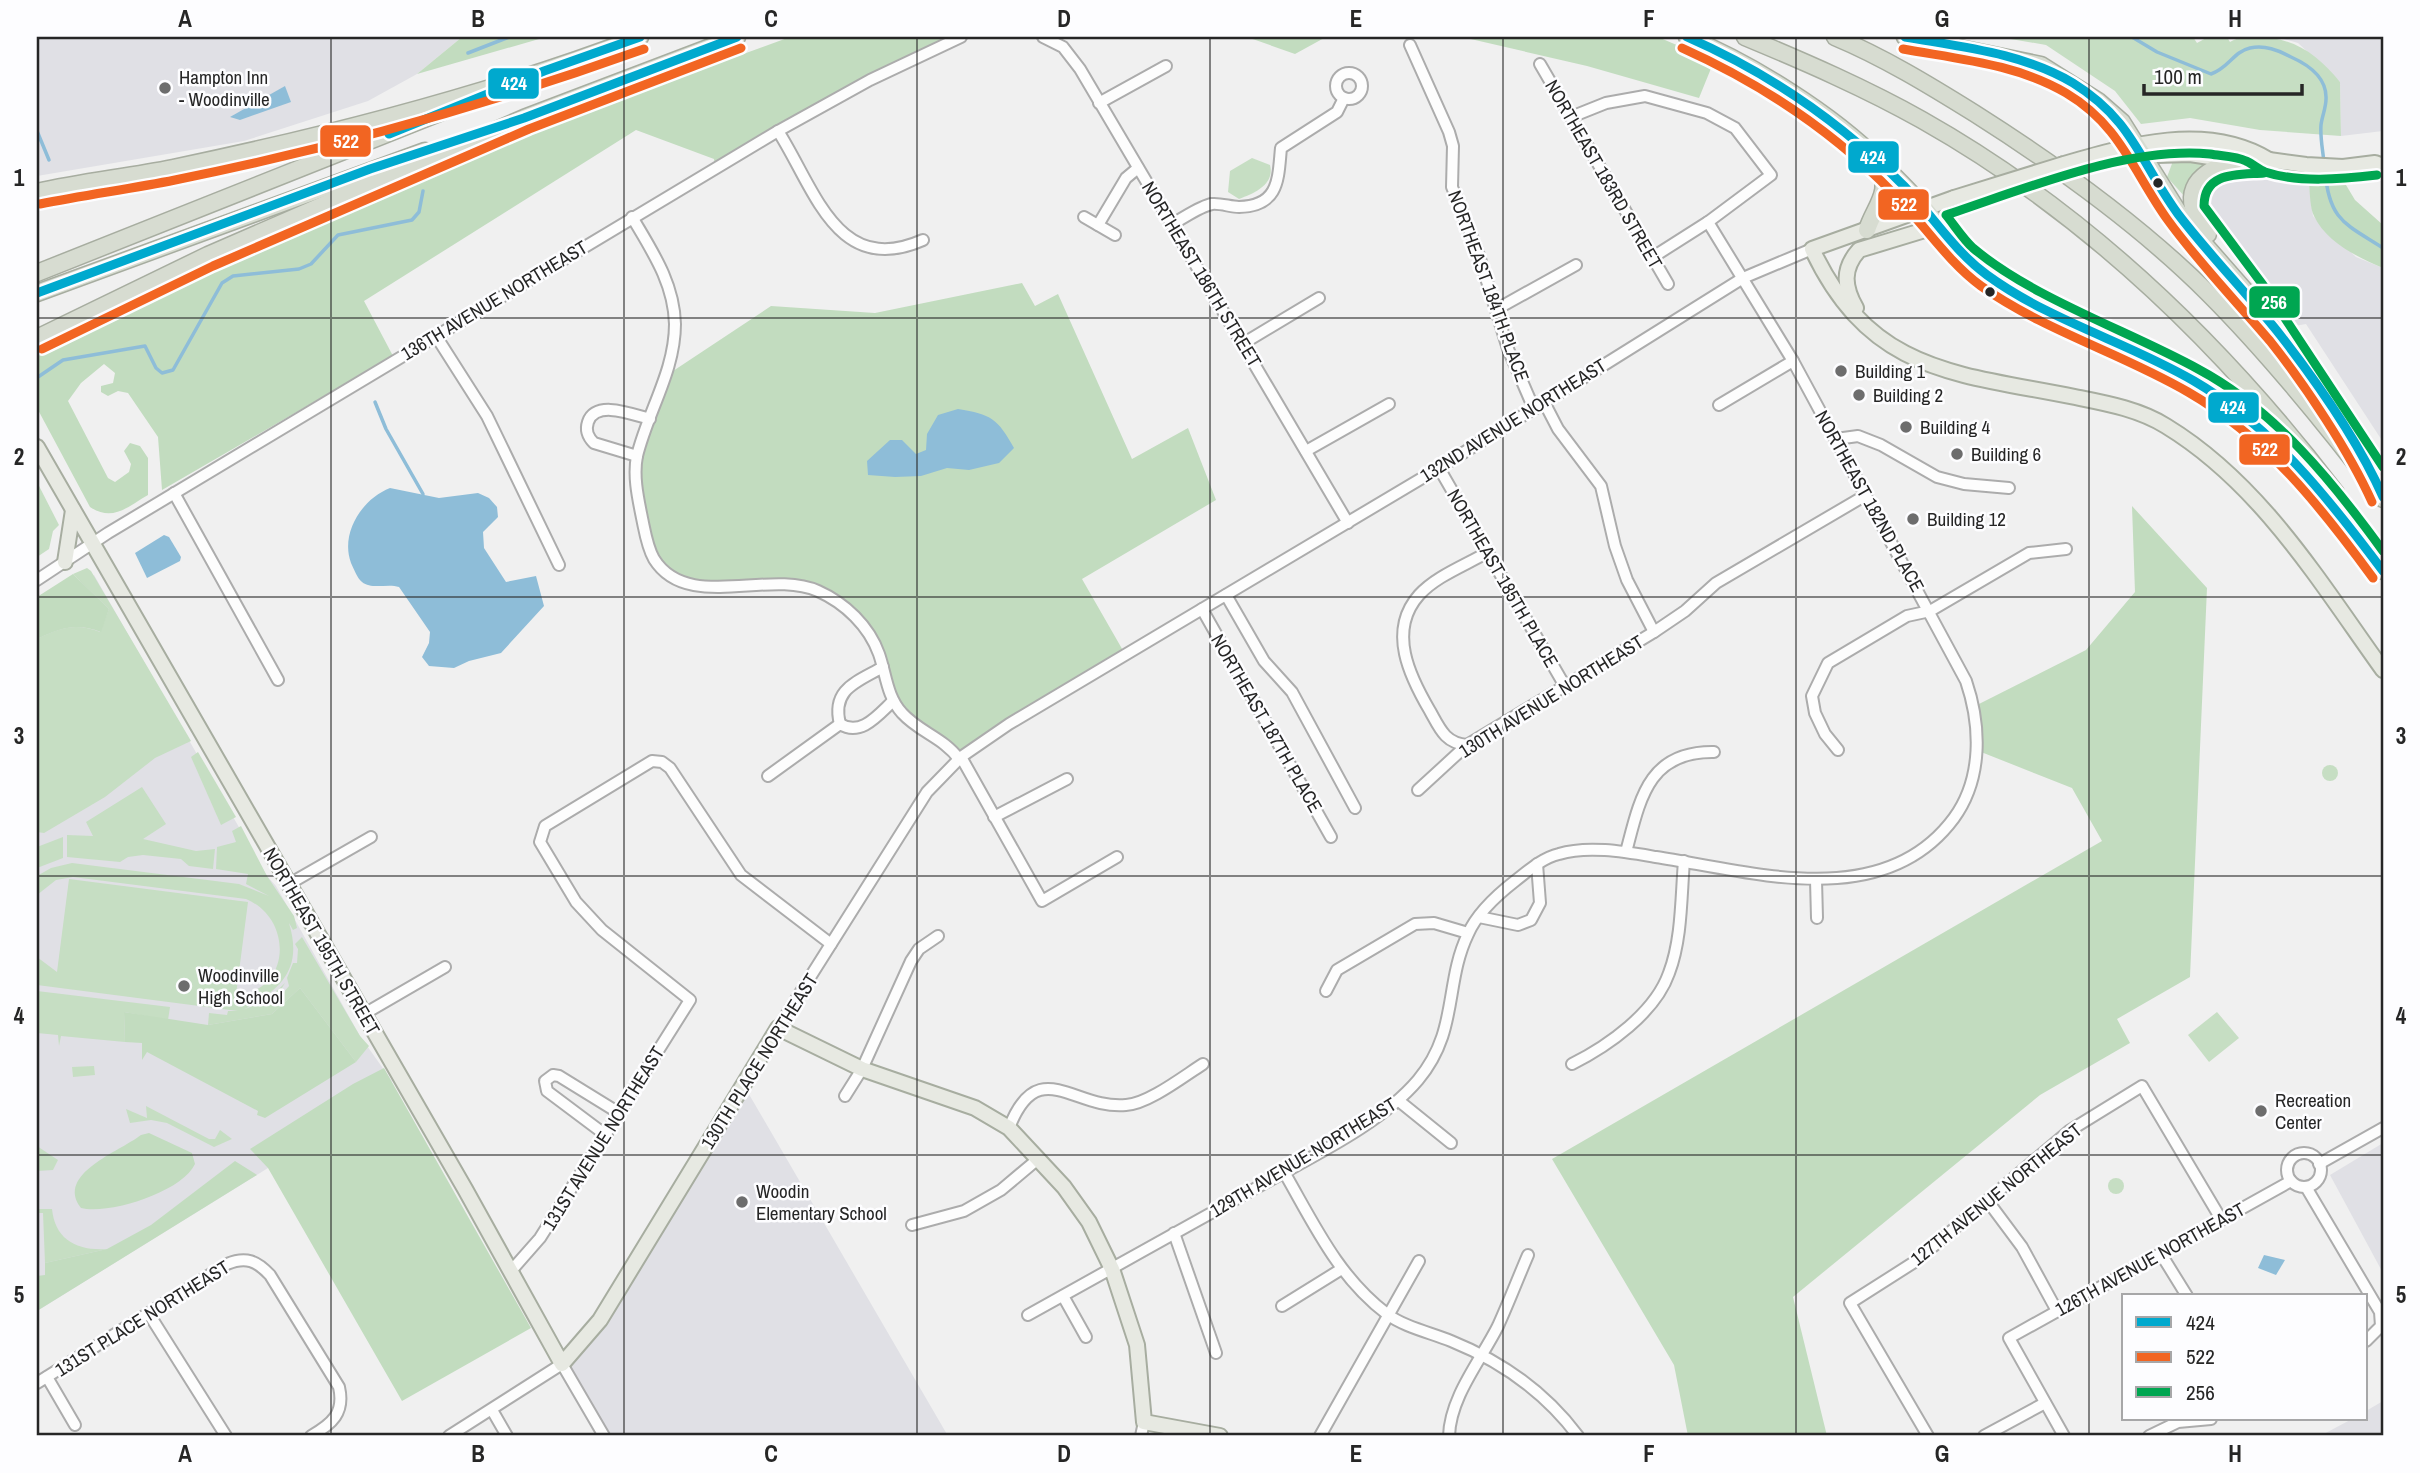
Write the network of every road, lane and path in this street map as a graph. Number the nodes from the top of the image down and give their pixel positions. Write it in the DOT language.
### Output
graph roads {
  1 [pos="640,37"];
  2 [pos="737,37"];
  3 [pos="961,37"];
  4 [pos="1043,37"];
  5 [pos="1687,37"];
  6 [pos="1745,37"];
  7 [pos="1835,37"];
  8 [pos="1905,37"];
  9 [pos="1410,45"];
  10 [pos="1540,64"];
  11 [pos="1166,66"];
  12 [pos="544,71"];
  13 [pos="1344,98"];
  14 [pos="1099,103"];
  15 [pos="1572,117"];
  16 [pos="524,118"];
  17 [pos="778,131"];
  18 [pos="2136,147"];
  19 [pos="1866,149"];
  20 [pos="2269,160"];
  21 [pos="2381,160"];
  22 [pos="2235,161"];
  23 [pos="1138,168"];
  24 [pos="37,192"];
  25 [pos="1925,209"];
  26 [pos="632,217"];
  27 [pos="1084,217"];
  28 [pos="1709,222"];
  29 [pos="1172,224"];
  30 [pos="1098,225"];
  31 [pos="1938,226"];
  32 [pos="1867,230"];
  33 [pos="1115,235"];
  34 [pos="923,240"];
  35 [pos="1812,249"];
  36 [pos="1653,257"];
  37 [pos="1576,265"];
  38 [pos="37,273"];
  39 [pos="1743,278"];
  40 [pos="1668,284"];
  41 [pos="37,293"];
  42 [pos="1320,298"];
  43 [pos="1497,309"];
  44 [pos="2269,318"];
  45 [pos="1870,330"];
  46 [pos="436,335"];
  47 [pos="37,338"];
  48 [pos="1244,343"];
  49 [pos="1793,361"];
  50 [pos="1388,404"];
  51 [pos="1539,405"];
  52 [pos="1719,405"];
  53 [pos="650,419"];
  54 [pos="1836,439"];
  55 [pos="37,447"];
  56 [pos="1306,451"];
  57 [pos="637,456"];
  58 [pos="1439,468"];
  59 [pos="2009,488"];
  60 [pos="174,494"];
  61 [pos="1866,495"];
  62 [pos="2383,498"];
  63 [pos="73,510"];
  64 [pos="1348,523"];
  65 [pos="92,545"];
  66 [pos="2066,549"];
  67 [pos="1488,552"];
  68 [pos="65,562"];
  69 [pos="2383,564"];
  70 [pos="559,565"];
  71 [pos="2383,571"];
  72 [pos="37,580"];
  73 [pos="1226,595"];
  74 [pos="1202,609"];
  75 [pos="1930,611"];
  76 [pos="1654,632"];
  77 [pos="883,667"];
  78 [pos="2383,670"];
  79 [pos="278,680"];
  80 [pos="1566,688"];
  81 [pos="893,701"];
  82 [pos="840,724"];
  83 [pos="1977,731"];
  84 [pos="1467,745"];
  85 [pos="1838,750"];
  86 [pos="1714,752"];
  87 [pos="960,758"];
  88 [pos="768,776"];
  89 [pos="1067,779"];
  90 [pos="1419,790"];
  91 [pos="1355,808"];
  92 [pos="994,817"];
  93 [pos="371,837"];
  94 [pos="1331,837"];
  95 [pos="1626,852"];
  96 [pos="1117,857"];
  97 [pos="1684,861"];
  98 [pos="1537,864"];
  99 [pos="1816,880"];
  100 [pos="289,884"];
  101 [pos="1479,917"];
  102 [pos="1817,918"];
  103 [pos="1468,933"];
  104 [pos="938,936"];
  105 [pos="831,944"];
  106 [pos="445,967"];
  107 [pos="1326,991"];
  108 [pos="364,1014"];
  109 [pos="778,1028"];
  110 [pos="1203,1064"];
  111 [pos="1572,1064"];
  112 [pos="862,1069"];
  113 [pos="845,1096"];
  114 [pos="1399,1101"];
  115 [pos="619,1113"];
  116 [pos="1009,1128"];
  117 [pos="2383,1128"];
  118 [pos="607,1136"];
  119 [pos="1451,1143"];
  120 [pos="1038,1159"];
  121 [pos="2319,1164"];
  122 [pos="1284,1172"];
  123 [pos="2291,1181"];
  124 [pos="2306,1187"];
  125 [pos="1987,1200"];
  126 [pos="2221,1219"];
  127 [pos="912,1225"];
  128 [pos="1174,1233"];
  129 [pos="2161,1254"];
  130 [pos="1528,1255"];
  131 [pos="1419,1261"];
  132 [pos="1112,1269"];
  133 [pos="1340,1270"];
  134 [pos="511,1271"];
  135 [pos="2186,1294"];
  136 [pos="1063,1296"];
  137 [pos="1282,1306"];
  138 [pos="2057,1311"];
  139 [pos="149,1314"];
  140 [pos="1028,1315"];
  141 [pos="1389,1315"];
  142 [pos="1086,1337"];
  143 [pos="2368,1339"];
  144 [pos="1216,1353"];
  145 [pos="1483,1354"];
  146 [pos="562,1364"];
  147 [pos="47,1377"];
  148 [pos="37,1383"];
  149 [pos="2045,1403"];
  150 [pos="492,1410"];
  151 [pos="2200,1420"];
  152 [pos="75,1425"];
  153 [pos="1142,1429"];
  154 [pos="226,1436"];
  155 [pos="311,1436"];
  156 [pos="449,1436"];
  157 [pos="507,1436"];
  158 [pos="604,1436"];
  159 [pos="1220,1436"];
  160 [pos="1320,1436"];
  161 [pos="1449,1436"];
  162 [pos="1578,1436"];
  163 [pos="1928,1436"];
  164 [pos="1984,1436"];
  165 [pos="2064,1436"];
  166 [pos="2149,1436"];
  1 -- 12 [label="highway"];
  2 -- 16 [label="highway"];
  3 -- 17 [label="street, 136TH AVENUE NORTHEAST"];
  4 -- 14 [label="street, NORTHEAST 186TH STREET"];
  5 -- 19 [label="highway"];
  6 -- 69 [label="highway"];
  7 -- 62 [label="highway"];
  8 -- 18 [label="highway"];
  9 -- 43 [label="street, NORTHEAST 184TH PLACE"];
  10 -- 15 [label="street, NORTHEAST 183RD STREET"];
  11 -- 14 [label="street"];
  12 -- 24 [label="highway"];
  12 -- 38 [label="highway"];
  13 -- 29 [label="street"];
  14 -- 23 [label="street, NORTHEAST 186TH STREET"];
  15 -- 28 [label="street"];
  15 -- 36 [label="street, NORTHEAST 183RD STREET"];
  16 -- 41 [label="highway"];
  16 -- 47 [label="highway"];
  17 -- 26 [label="street, 136TH AVENUE NORTHEAST"];
  17 -- 34 [label="street"];
  18 -- 20 [label="main road"];
  18 -- 22 [label="main road"];
  18 -- 25 [label="main road, 132ND AVENUE NORTHEAST, bridge"];
  18 -- 44 [label="highway"];
  19 -- 25 [label="highway"];
  19 -- 32 [label="highway"];
  20 -- 21 [label="main road"];
  20 -- 22 [label="main road"];
  22 -- 44 [label="highway"];
  23 -- 29 [label="street, NORTHEAST 186TH STREET"];
  23 -- 30 [label="street"];
  25 -- 31 [label="highway"];
  25 -- 32 [label="main road, 132ND AVENUE NORTHEAST"];
  26 -- 46 [label="street, 136TH AVENUE NORTHEAST"];
  26 -- 53 [label="street"];
  27 -- 30 [label="street"];
  28 -- 36 [label="street"];
  28 -- 39 [label="street, NORTHEAST 182ND PLACE"];
  29 -- 48 [label="street, NORTHEAST 186TH STREET"];
  30 -- 33 [label="street"];
  31 -- 45 [label="main road"];
  31 -- 71 [label="highway"];
  32 -- 35 [label="main road, 132ND AVENUE NORTHEAST"];
  35 -- 39 [label="street, 132ND AVENUE NORTHEAST"];
  35 -- 45 [label="main road"];
  36 -- 40 [label="street, NORTHEAST 183RD STREET"];
  37 -- 43 [label="street"];
  39 -- 49 [label="street, NORTHEAST 182ND PLACE"];
  39 -- 51 [label="street, 132ND AVENUE NORTHEAST"];
  42 -- 48 [label="street"];
  43 -- 51 [label="street, NORTHEAST 184TH PLACE"];
  44 -- 62 [label="highway"];
  45 -- 78 [label="main road"];
  46 -- 60 [label="street, 136TH AVENUE NORTHEAST"];
  46 -- 70 [label="street"];
  48 -- 56 [label="street, NORTHEAST 186TH STREET"];
  49 -- 52 [label="street"];
  49 -- 54 [label="street, NORTHEAST 182ND PLACE"];
  50 -- 56 [label="street"];
  51 -- 58 [label="street, 132ND AVENUE NORTHEAST"];
  51 -- 76 [label="street, NORTHEAST 184TH PLACE"];
  53 -- 57 [label="street"];
  53 -- 57 [label="street"];
  54 -- 59 [label="street"];
  54 -- 61 [label="street, NORTHEAST 182ND PLACE"];
  55 -- 63 [label="main road, NORTHEAST 195TH STREET"];
  56 -- 64 [label="street, NORTHEAST 186TH STREET"];
  57 -- 77 [label="street"];
  58 -- 64 [label="street, 132ND AVENUE NORTHEAST"];
  58 -- 67 [label="street, NORTHEAST 185TH PLACE"];
  60 -- 65 [label="street, 136TH AVENUE NORTHEAST"];
  60 -- 79 [label="street"];
  61 -- 75 [label="street, NORTHEAST 182ND PLACE"];
  61 -- 76 [label="street"];
  63 -- 65 [label="main road, NORTHEAST 195TH STREET"];
  63 -- 68 [label="main road"];
  64 -- 73 [label="street, 132ND AVENUE NORTHEAST"];
  65 -- 68 [label="street, 136TH AVENUE NORTHEAST"];
  65 -- 100 [label="main road, NORTHEAST 195TH STREET"];
  66 -- 75 [label="street"];
  67 -- 80 [label="street, NORTHEAST 185TH PLACE"];
  67 -- 84 [label="street"];
  68 -- 72 [label="street, 136TH AVENUE NORTHEAST"];
  73 -- 74 [label="street, 132ND AVENUE NORTHEAST"];
  73 -- 91 [label="street"];
  74 -- 87 [label="street, 132ND AVENUE NORTHEAST"];
  74 -- 94 [label="street, NORTHEAST 187TH PLACE"];
  75 -- 83 [label="street, NORTHEAST 182ND PLACE"];
  75 -- 85 [label="street"];
  76 -- 80 [label="street, 130TH AVENUE NORTHEAST"];
  77 -- 81 [label="street"];
  77 -- 82 [label="street"];
  80 -- 84 [label="street, 130TH AVENUE NORTHEAST"];
  81 -- 82 [label="street"];
  81 -- 87 [label="street"];
  82 -- 88 [label="street"];
  83 -- 99 [label="street, 129TH AVENUE NORTHEAST"];
  84 -- 90 [label="street, 130TH AVENUE NORTHEAST"];
  86 -- 95 [label="street"];
  87 -- 92 [label="street"];
  87 -- 105 [label="street, 130TH PLACE NORTHEAST"];
  89 -- 92 [label="street"];
  92 -- 96 [label="street"];
  93 -- 100 [label="street"];
  95 -- 97 [label="street, 129TH AVENUE NORTHEAST"];
  95 -- 98 [label="street, 129TH AVENUE NORTHEAST"];
  97 -- 99 [label="street, 129TH AVENUE NORTHEAST"];
  97 -- 111 [label="street"];
  98 -- 101 [label="street, 129TH AVENUE NORTHEAST"];
  98 -- 101 [label="street"];
  99 -- 102 [label="street"];
  100 -- 108 [label="main road, NORTHEAST 195TH STREET"];
  101 -- 103 [label="street, 129TH AVENUE NORTHEAST"];
  103 -- 107 [label="street"];
  103 -- 114 [label="street, 129TH AVENUE NORTHEAST"];
  104 -- 112 [label="street"];
  105 -- 109 [label="street, 130TH PLACE NORTHEAST"];
  105 -- 115 [label="street, 131ST AVENUE NORTHEAST"];
  106 -- 108 [label="street"];
  108 -- 134 [label="main road, NORTHEAST 195TH STREET"];
  109 -- 112 [label="main road"];
  109 -- 146 [label="main road, 130TH PLACE NORTHEAST"];
  110 -- 116 [label="street"];
  112 -- 113 [label="street"];
  112 -- 116 [label="main road"];
  114 -- 119 [label="street"];
  114 -- 122 [label="street, 129TH AVENUE NORTHEAST"];
  115 -- 118 [label="street, 131ST AVENUE NORTHEAST"];
  115 -- 118 [label="street"];
  116 -- 120 [label="main road"];
  117 -- 121 [label="street"];
  118 -- 134 [label="street, 131ST AVENUE NORTHEAST"];
  120 -- 127 [label="street"];
  120 -- 132 [label="main road"];
  121 -- 123 [label="street"];
  121 -- 124 [label="street"];
  122 -- 128 [label="street, 129TH AVENUE NORTHEAST"];
  122 -- 133 [label="street"];
  123 -- 124 [label="street"];
  123 -- 126 [label="street, 126TH AVENUE NORTHEAST"];
  124 -- 143 [label="street"];
  125 -- 126 [label="street, 127TH AVENUE NORTHEAST"];
  125 -- 138 [label="street"];
  125 -- 163 [label="street, 127TH AVENUE NORTHEAST"];
  126 -- 129 [label="street, 126TH AVENUE NORTHEAST"];
  128 -- 132 [label="street, 129TH AVENUE NORTHEAST"];
  128 -- 144 [label="street"];
  129 -- 135 [label="street"];
  129 -- 138 [label="street, 126TH AVENUE NORTHEAST"];
  130 -- 145 [label="street"];
  131 -- 141 [label="street"];
  132 -- 136 [label="street, 129TH AVENUE NORTHEAST"];
  132 -- 153 [label="main road"];
  133 -- 137 [label="street"];
  133 -- 141 [label="street"];
  134 -- 146 [label="main road, NORTHEAST 195TH STREET"];
  136 -- 140 [label="street, 129TH AVENUE NORTHEAST"];
  136 -- 142 [label="street"];
  138 -- 149 [label="street, 126TH AVENUE NORTHEAST"];
  139 -- 147 [label="street, 131ST PLACE NORTHEAST"];
  139 -- 154 [label="street"];
  139 -- 155 [label="street, 131ST PLACE NORTHEAST"];
  141 -- 145 [label="street"];
  141 -- 160 [label="street"];
  145 -- 161 [label="street"];
  145 -- 162 [label="street"];
  146 -- 150 [label="street"];
  146 -- 158 [label="street, NORTHEAST 195TH STREET"];
  147 -- 148 [label="street, 131ST PLACE NORTHEAST"];
  147 -- 152 [label="street"];
  149 -- 164 [label="street"];
  149 -- 165 [label="street"];
  150 -- 156 [label="street"];
  150 -- 157 [label="street"];
  151 -- 166 [label="street"];
  153 -- 159 [label="main road"];
}
